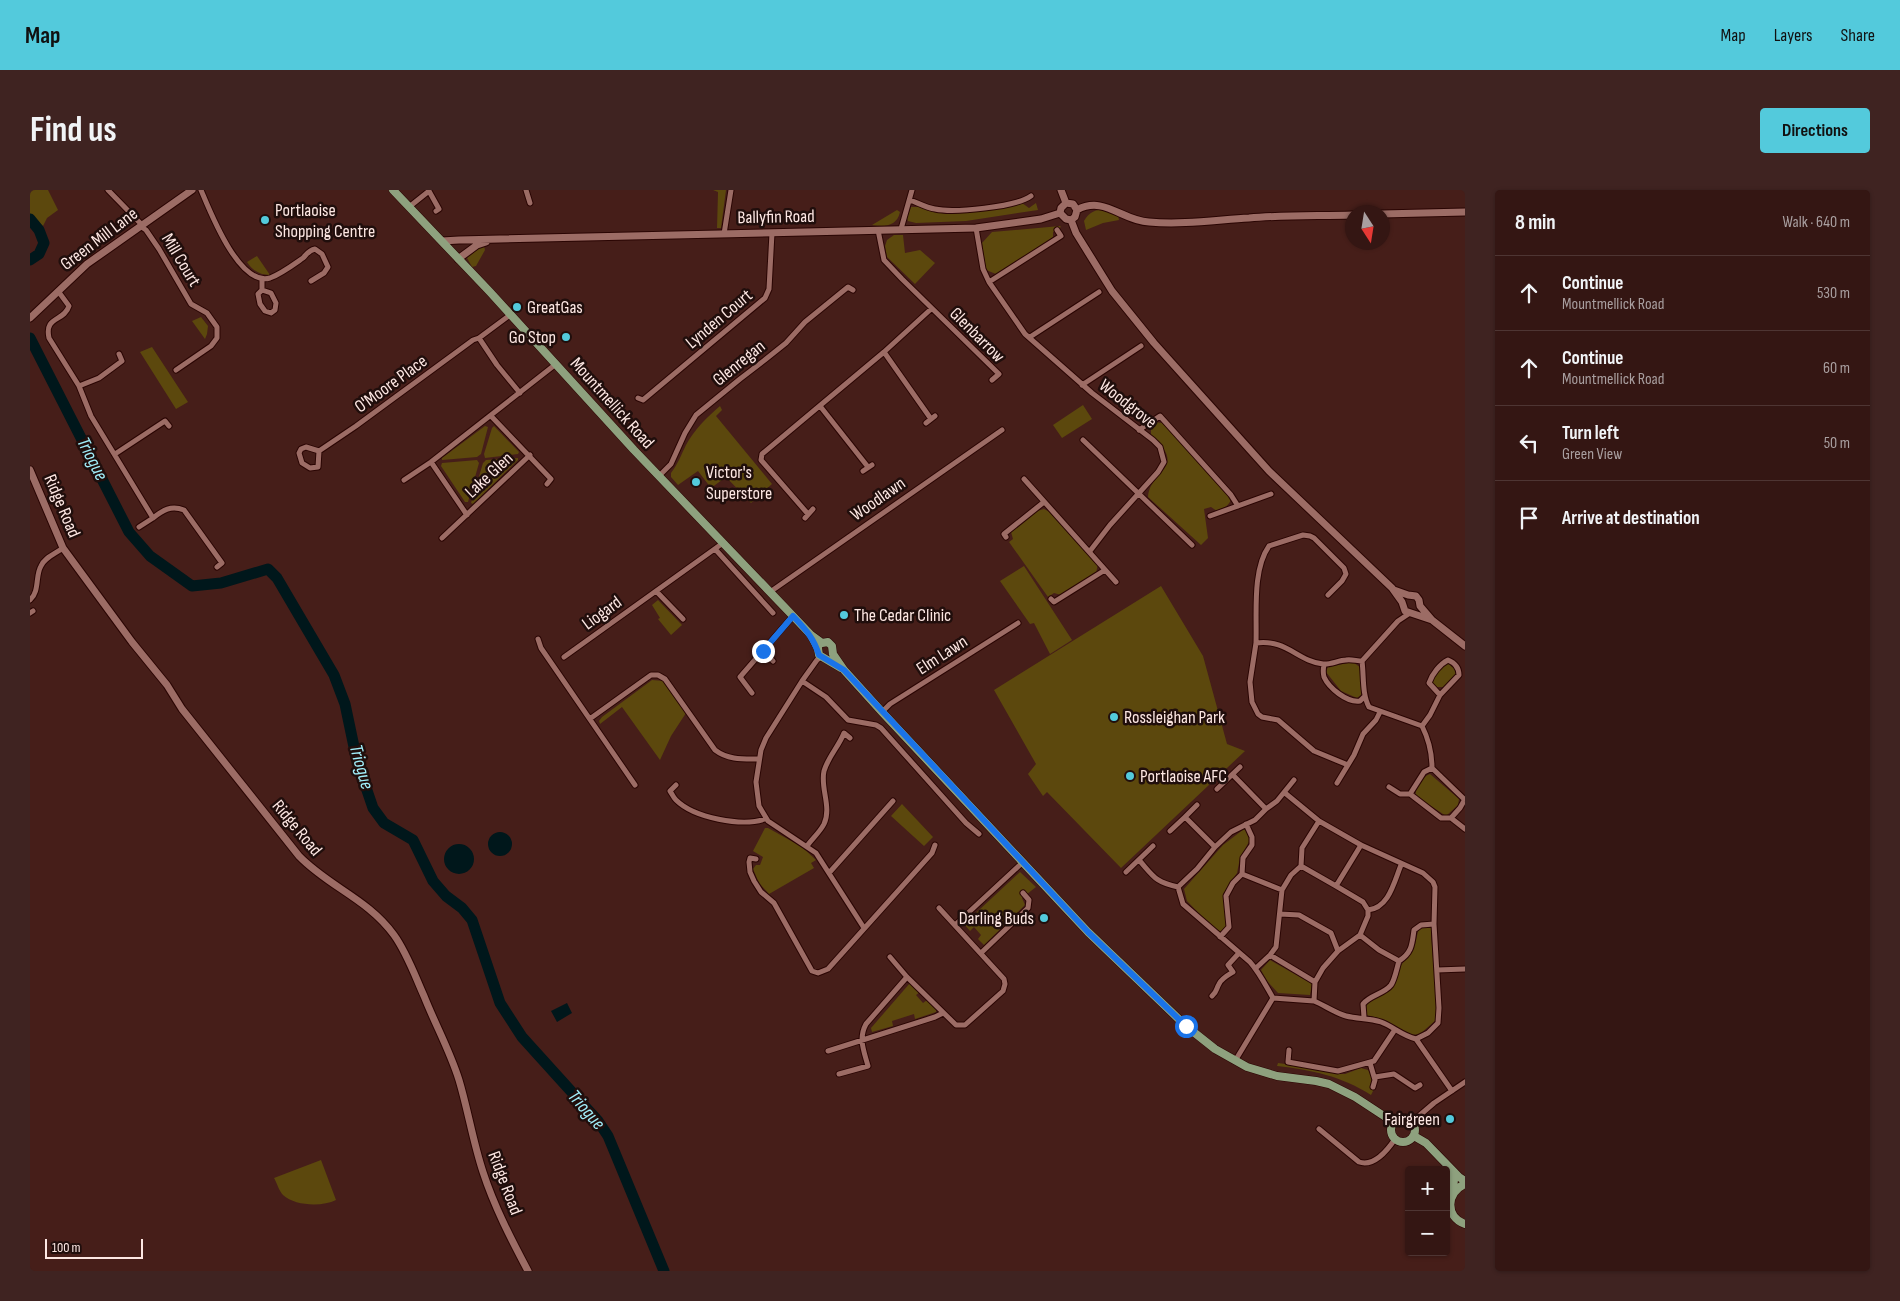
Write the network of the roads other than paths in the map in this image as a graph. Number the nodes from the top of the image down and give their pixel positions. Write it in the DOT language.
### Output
graph roads {
  1 [pos="108,190"];
  2 [pos="192,190"];
  3 [pos="201,190"];
  4 [pos="392,190"];
  5 [pos="526,190"];
  6 [pos="731,190"];
  7 [pos="912,190"];
  8 [pos="1061,190"];
  9 [pos="424,192"];
  10 [pos="910,200"];
  11 [pos="1029,200"];
  12 [pos="530,203"];
  13 [pos="1066,203"];
  14 [pos="409,207"];
  15 [pos="1077,210"];
  16 [pos="436,211"];
  17 [pos="1465,212"];
  18 [pos="1060,213"];
  19 [pos="1390,214"];
  20 [pos="1345,215"];
  21 [pos="1071,220"];
  22 [pos="141,225"];
  23 [pos="976,228"];
  24 [pos="901,229"];
  25 [pos="878,230"];
  26 [pos="1057,230"];
  27 [pos="772,233"];
  28 [pos="724,234"];
  29 [pos="491,240"];
  30 [pos="442,241"];
  31 [pos="458,258"];
  32 [pos="262,279"];
  33 [pos="311,282"];
  34 [pos="989,282"];
  35 [pos="262,290"];
  36 [pos="852,290"];
  37 [pos="58,291"];
  38 [pos="1099,292"];
  39 [pos="932,309"];
  40 [pos="510,315"];
  41 [pos="30,318"];
  42 [pos="1030,337"];
  43 [pos="479,338"];
  44 [pos="1141,346"];
  45 [pos="884,352"];
  46 [pos="119,354"];
  47 [pos="556,364"];
  48 [pos="176,370"];
  49 [pos="992,380"];
  50 [pos="1082,384"];
  51 [pos="79,386"];
  52 [pos="520,393"];
  53 [pos="638,398"];
  54 [pos="820,406"];
  55 [pos="491,416"];
  56 [pos="931,420"];
  57 [pos="168,426"];
  58 [pos="1002,430"];
  59 [pos="1139,430"];
  60 [pos="1082,440"];
  61 [pos="319,451"];
  62 [pos="115,454"];
  63 [pos="530,456"];
  64 [pos="430,462"];
  65 [pos="868,468"];
  66 [pos="30,470"];
  67 [pos="659,476"];
  68 [pos="1024,479"];
  69 [pos="404,480"];
  70 [pos="547,484"];
  71 [pos="1139,494"];
  72 [pos="1271,494"];
  73 [pos="1044,502"];
  74 [pos="1238,506"];
  75 [pos="813,509"];
  76 [pos="467,515"];
  77 [pos="1210,516"];
  78 [pos="153,518"];
  79 [pos="139,527"];
  80 [pos="1006,537"];
  81 [pos="442,538"];
  82 [pos="723,543"];
  83 [pos="1192,545"];
  84 [pos="63,548"];
  85 [pos="715,549"];
  86 [pos="1090,551"];
  87 [pos="217,567"];
  88 [pos="1105,570"];
  89 [pos="1116,582"];
  90 [pos="1392,588"];
  91 [pos="656,591"];
  92 [pos="770,592"];
  93 [pos="1328,595"];
  94 [pos="1408,595"];
  95 [pos="1051,599"];
  96 [pos="30,600"];
  97 [pos="1402,605"];
  98 [pos="1420,606"];
  99 [pos="773,613"];
  100 [pos="1412,613"];
  101 [pos="793,616"];
  102 [pos="683,619"];
  103 [pos="1432,620"];
  104 [pos="1398,621"];
  105 [pos="1018,623"];
  106 [pos="538,639"];
  107 [pos="1256,643"];
  108 [pos="820,646"];
  109 [pos="1465,646"];
  110 [pos="763,651"];
  111 [pos="826,656"];
  112 [pos="564,657"];
  113 [pos="773,661"];
  114 [pos="1362,661"];
  115 [pos="1324,665"];
  116 [pos="802,681"];
  117 [pos="752,693"];
  118 [pos="1440,695"];
  119 [pos="1364,697"];
  120 [pos="882,712"];
  121 [pos="1380,712"];
  122 [pos="591,718"];
  123 [pos="1422,726"];
  124 [pos="850,738"];
  125 [pos="758,759"];
  126 [pos="1348,765"];
  127 [pos="1240,767"];
  128 [pos="1432,768"];
  129 [pos="1233,775"];
  130 [pos="1294,780"];
  131 [pos="1337,783"];
  132 [pos="635,785"];
  133 [pos="676,785"];
  134 [pos="1389,787"];
  135 [pos="1217,789"];
  136 [pos="1285,793"];
  137 [pos="1410,794"];
  138 [pos="1465,799"];
  139 [pos="893,801"];
  140 [pos="1197,805"];
  141 [pos="1266,809"];
  142 [pos="1185,817"];
  143 [pos="1451,818"];
  144 [pos="765,819"];
  145 [pos="1319,821"];
  146 [pos="1246,824"];
  147 [pos="1465,829"];
  148 [pos="1170,831"];
  149 [pos="979,834"];
  150 [pos="934,845"];
  151 [pos="1361,845"];
  152 [pos="807,846"];
  153 [pos="1153,846"];
  154 [pos="1215,847"];
  155 [pos="756,859"];
  156 [pos="1139,860"];
  157 [pos="1022,862"];
  158 [pos="1401,865"];
  159 [pos="1301,866"];
  160 [pos="1126,872"];
  161 [pos="829,873"];
  162 [pos="1242,874"];
  163 [pos="1336,886"];
  164 [pos="1178,887"];
  165 [pos="1282,890"];
  166 [pos="1024,893"];
  167 [pos="939,908"];
  168 [pos="1368,910"];
  169 [pos="1280,914"];
  170 [pos="1434,924"];
  171 [pos="955,925"];
  172 [pos="864,928"];
  173 [pos="1360,935"];
  174 [pos="1220,937"];
  175 [pos="1338,951"];
  176 [pos="981,953"];
  177 [pos="1239,953"];
  178 [pos="1270,955"];
  179 [pos="890,957"];
  180 [pos="1399,960"];
  181 [pos="1256,968"];
  182 [pos="1465,969"];
  183 [pos="1437,970"];
  184 [pos="907,977"];
  185 [pos="1315,982"];
  186 [pos="1212,996"];
  187 [pos="1273,998"];
  188 [pos="1314,1001"];
  189 [pos="943,1012"];
  190 [pos="1364,1017"];
  191 [pos="1394,1030"];
  192 [pos="1416,1039"];
  193 [pos="862,1040"];
  194 [pos="1289,1050"];
  195 [pos="828,1051"];
  196 [pos="1235,1061"];
  197 [pos="1370,1063"];
  198 [pos="839,1074"];
  199 [pos="1374,1077"];
  200 [pos="1465,1082"];
  201 [pos="1408,1083"];
  202 [pos="1420,1085"];
  203 [pos="1373,1087"];
  204 [pos="1406,1090"];
  205 [pos="1452,1091"];
  206 [pos="1412,1121"];
  207 [pos="1392,1123"];
  208 [pos="1319,1128"];
  209 [pos="1414,1136"];
  210 [pos="1395,1139"];
  211 [pos="1448,1164"];
  212 [pos="1465,1183"];
  213 [pos="1452,1195"];
  214 [pos="1465,1224"];
  215 [pos="528,1271"];
  1 -- 22 [label="street, Mill Court"];
  2 -- 22 [label="street, Green Mill Lane"];
  3 -- 32 [label="street"];
  4 -- 14 [label="main road, Mountmellick Road"];
  5 -- 12 [label="street"];
  6 -- 28 [label="street"];
  7 -- 10 [label="street"];
  8 -- 13 [label="street"];
  9 -- 14 [label="street"];
  9 -- 16 [label="street"];
  10 -- 11 [label="street"];
  10 -- 24 [label="street"];
  13 -- 15 [label="street"];
  13 -- 18 [label="street"];
  14 -- 30 [label="main road, Mountmellick Road"];
  15 -- 20 [label="street"];
  15 -- 21 [label="street"];
  17 -- 19 [label="street"];
  18 -- 21 [label="street"];
  18 -- 23 [label="street, Ballyfin Road"];
  21 -- 90 [label="street"];
  22 -- 37 [label="street, Green Mill Lane"];
  22 -- 48 [label="street, Mill Court"];
  23 -- 24 [label="street, Ballyfin Road"];
  23 -- 34 [label="street, Woodgrove"];
  24 -- 25 [label="street, Ballyfin Road"];
  25 -- 27 [label="street, Ballyfin Road"];
  25 -- 39 [label="street, Glenbarrow"];
  26 -- 34 [label="street"];
  27 -- 28 [label="street, Ballyfin Road"];
  27 -- 53 [label="street, Lynden Court"];
  28 -- 29 [label="street, Ballyfin Road"];
  29 -- 30 [label="street, Ballyfin Road"];
  29 -- 31 [label="street, Ballyfin Road"];
  30 -- 31 [label="main road, Mountmellick Road"];
  31 -- 40 [label="main road, Mountmellick Road"];
  32 -- 33 [label="street"];
  32 -- 35 [label="street"];
  34 -- 42 [label="street, Woodgrove"];
  35 -- 35 [label="street"];
  36 -- 67 [label="street, Glenregan"];
  37 -- 41 [label="street, Green Mill Lane"];
  37 -- 51 [label="street"];
  38 -- 42 [label="street"];
  39 -- 45 [label="street, Glenbarrow"];
  39 -- 49 [label="street, Glenbarrow"];
  40 -- 43 [label="street, O'Moore Place"];
  40 -- 47 [label="main road, Mountmellick Road"];
  42 -- 50 [label="street, Woodgrove"];
  43 -- 52 [label="street"];
  43 -- 61 [label="street, O'Moore Place"];
  44 -- 50 [label="street, Woodgrove"];
  45 -- 54 [label="street, Glenbarrow"];
  45 -- 56 [label="street"];
  46 -- 51 [label="street"];
  47 -- 52 [label="street"];
  47 -- 67 [label="main road, Mountmellick Road"];
  50 -- 59 [label="street, Woodgrove"];
  51 -- 62 [label="street"];
  52 -- 55 [label="street"];
  54 -- 65 [label="street"];
  54 -- 75 [label="street, Glenbarrow"];
  55 -- 63 [label="street, Lake Glen"];
  55 -- 64 [label="street"];
  57 -- 62 [label="street"];
  58 -- 92 [label="street, Woodlawn"];
  59 -- 71 [label="street, Woodgrove"];
  59 -- 74 [label="street"];
  60 -- 71 [label="street"];
  61 -- 61 [label="street, O'Moore Place"];
  62 -- 78 [label="street"];
  63 -- 70 [label="street, Lake Glen"];
  63 -- 76 [label="street, Lake Glen"];
  64 -- 69 [label="street"];
  64 -- 76 [label="street, Lake Glen"];
  66 -- 84 [label="street, Ridge Road"];
  67 -- 82 [label="main road, Mountmellick Road"];
  68 -- 73 [label="street"];
  71 -- 83 [label="street"];
  71 -- 86 [label="street, Woodgrove"];
  72 -- 74 [label="street"];
  73 -- 80 [label="street"];
  73 -- 86 [label="street"];
  74 -- 77 [label="street"];
  76 -- 81 [label="street, Lake Glen"];
  78 -- 79 [label="street"];
  78 -- 87 [label="street"];
  82 -- 85 [label="street, Liogard"];
  82 -- 92 [label="main road, Mountmellick Road"];
  84 -- 96 [label="street"];
  84 -- 215 [label="street, Ridge Road"];
  85 -- 91 [label="street, Liogard"];
  85 -- 99 [label="street"];
  86 -- 88 [label="street"];
  88 -- 89 [label="street"];
  88 -- 95 [label="street"];
  90 -- 94 [label="street"];
  90 -- 97 [label="street"];
  91 -- 102 [label="street"];
  91 -- 112 [label="street, Liogard"];
  92 -- 101 [label="main road, Mountmellick Road"];
  93 -- 107 [label="street"];
  94 -- 97 [label="street"];
  94 -- 98 [label="street"];
  97 -- 100 [label="street"];
  97 -- 104 [label="street"];
  98 -- 100 [label="street"];
  98 -- 103 [label="street"];
  100 -- 103 [label="street"];
  100 -- 104 [label="street"];
  101 -- 108 [label="main road, Mountmellick Road"];
  101 -- 110 [label="street"];
  103 -- 109 [label="street"];
  104 -- 114 [label="street"];
  105 -- 120 [label="street, Elm Lawn"];
  106 -- 122 [label="street"];
  107 -- 115 [label="street"];
  107 -- 126 [label="street"];
  108 -- 111 [label="main road"];
  108 -- 111 [label="main road, Mountmellick Road"];
  110 -- 113 [label="street"];
  110 -- 117 [label="street"];
  111 -- 116 [label="street"];
  111 -- 120 [label="main road"];
  114 -- 115 [label="street"];
  114 -- 119 [label="street"];
  115 -- 119 [label="street"];
  116 -- 125 [label="street"];
  116 -- 149 [label="street"];
  118 -- 118 [label="street"];
  118 -- 123 [label="street"];
  119 -- 121 [label="street"];
  120 -- 157 [label="main road"];
  121 -- 123 [label="street"];
  121 -- 126 [label="street"];
  122 -- 125 [label="street"];
  122 -- 132 [label="street"];
  123 -- 128 [label="street"];
  124 -- 152 [label="street"];
  125 -- 144 [label="street"];
  126 -- 131 [label="street"];
  127 -- 129 [label="street"];
  128 -- 137 [label="street"];
  128 -- 138 [label="street"];
  129 -- 135 [label="street"];
  129 -- 141 [label="street"];
  130 -- 136 [label="street"];
  133 -- 144 [label="street"];
  134 -- 137 [label="street"];
  136 -- 141 [label="street"];
  136 -- 145 [label="street"];
  137 -- 143 [label="street"];
  138 -- 143 [label="street"];
  139 -- 161 [label="street"];
  140 -- 142 [label="street"];
  141 -- 146 [label="street"];
  142 -- 148 [label="street"];
  142 -- 154 [label="street"];
  143 -- 147 [label="street"];
  144 -- 152 [label="street"];
  145 -- 151 [label="street"];
  145 -- 159 [label="street"];
  146 -- 154 [label="street"];
  146 -- 162 [label="street"];
  150 -- 172 [label="street"];
  151 -- 158 [label="street"];
  151 -- 163 [label="street"];
  152 -- 161 [label="street"];
  153 -- 156 [label="street"];
  154 -- 164 [label="street"];
  155 -- 172 [label="street"];
  156 -- 160 [label="street"];
  156 -- 164 [label="street"];
  157 -- 171 [label="street"];
  157 -- 196 [label="main road"];
  158 -- 168 [label="street"];
  158 -- 170 [label="street"];
  159 -- 163 [label="street"];
  159 -- 165 [label="street"];
  161 -- 172 [label="street"];
  162 -- 165 [label="street"];
  162 -- 174 [label="street"];
  163 -- 168 [label="street"];
  164 -- 174 [label="street"];
  165 -- 169 [label="street"];
  166 -- 176 [label="street"];
  167 -- 171 [label="street"];
  168 -- 173 [label="street"];
  169 -- 175 [label="street"];
  169 -- 178 [label="street"];
  170 -- 180 [label="street"];
  170 -- 183 [label="street"];
  171 -- 176 [label="street"];
  173 -- 175 [label="street"];
  173 -- 180 [label="street"];
  174 -- 177 [label="street"];
  175 -- 185 [label="street"];
  176 -- 189 [label="street"];
  177 -- 181 [label="street"];
  177 -- 186 [label="street"];
  178 -- 181 [label="street"];
  178 -- 185 [label="street"];
  179 -- 184 [label="street"];
  180 -- 190 [label="street"];
  181 -- 187 [label="street"];
  182 -- 183 [label="street"];
  183 -- 192 [label="street"];
  184 -- 189 [label="street"];
  184 -- 193 [label="street"];
  185 -- 188 [label="street"];
  187 -- 188 [label="street"];
  187 -- 196 [label="street"];
  188 -- 190 [label="street"];
  189 -- 193 [label="street"];
  190 -- 191 [label="street"];
  191 -- 192 [label="street"];
  191 -- 197 [label="street"];
  192 -- 205 [label="street"];
  193 -- 195 [label="street"];
  193 -- 198 [label="street"];
  194 -- 197 [label="street"];
  196 -- 207 [label="main road"];
  197 -- 199 [label="street"];
  199 -- 201 [label="street"];
  199 -- 203 [label="street"];
  200 -- 205 [label="street"];
  201 -- 202 [label="street"];
  201 -- 204 [label="street"];
  205 -- 206 [label="street"];
  206 -- 207 [label="main road"];
  206 -- 209 [label="main road"];
  207 -- 210 [label="main road"];
  208 -- 210 [label="street"];
  209 -- 210 [label="main road"];
  209 -- 211 [label="main road"];
  211 -- 212 [label="main road"];
  211 -- 213 [label="main road"];
  212 -- 213 [label="main road"];
  213 -- 214 [label="main road"];
}
